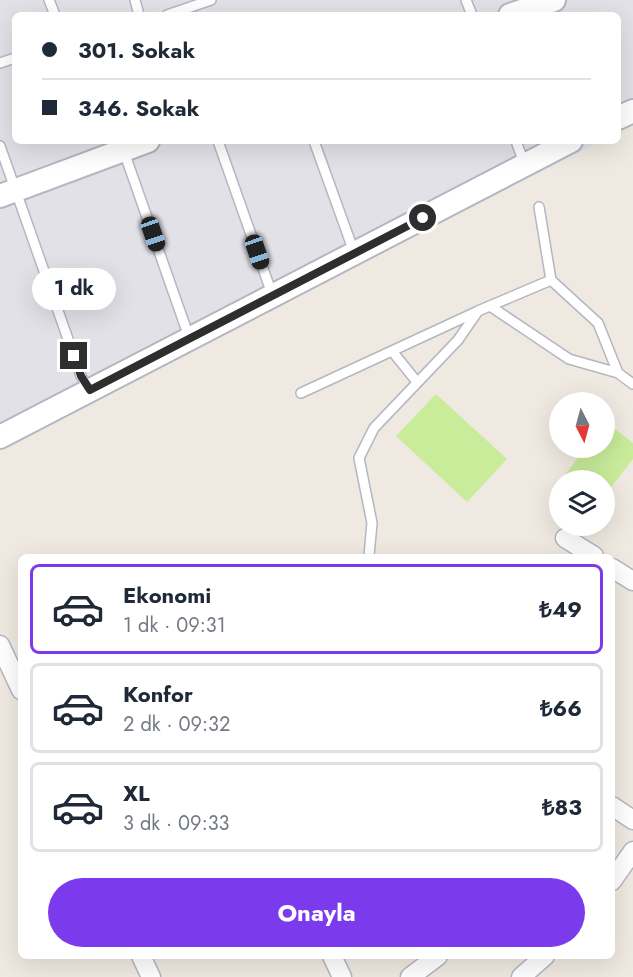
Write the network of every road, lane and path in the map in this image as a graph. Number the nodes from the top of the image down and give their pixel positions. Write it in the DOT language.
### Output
graph roads {
  1 [pos="211,0"];
  2 [pos="554,0"];
  3 [pos="176,12"];
  4 [pos="519,12"];
  5 [pos="139,144"];
  6 [pos="219,144"];
  7 [pos="315,144"];
  8 [pos="517,144"];
  9 [pos="565,144"];
  10 [pos="0,146"];
  11 [pos="123,149"];
  12 [pos="524,163"];
  13 [pos="8,194"];
  14 [pos="539,207"];
  15 [pos="355,253"];
  16 [pos="551,280"];
  17 [pos="273,296"];
  18 [pos="490,306"];
  19 [pos="478,311"];
  20 [pos="189,340"];
  21 [pos="392,351"];
  22 [pos="618,373"];
  23 [pos="631,379"];
  24 [pos="417,382"];
  25 [pos="90,390"];
  26 [pos="301,393"];
  27 [pos="1,435"];
  28 [pos="565,538"];
  29 [pos="369,554"];
  30 [pos="591,554"];
  31 [pos="615,570"];
  32 [pos="633,581"];
  33 [pos="1,651"];
  34 [pos="18,684"];
  35 [pos="615,808"];
  36 [pos="633,820"];
  37 [pos="633,851"];
  38 [pos="615,877"];
  39 [pos="142,959"];
  40 [pos="333,959"];
  41 [pos="434,959"];
  42 [pos="539,959"];
  43 [pos="524,967"];
  44 [pos="151,977"];
  45 [pos="342,977"];
  46 [pos="410,977"];
  1 -- 3 [label="lane"];
  2 -- 4 [label="street"];
  5 -- 11 [label="street"];
  6 -- 17 [label="lane"];
  7 -- 15 [label="lane"];
  8 -- 12 [label="lane"];
  9 -- 12 [label="street"];
  10 -- 13 [label="lane"];
  11 -- 13 [label="street"];
  11 -- 20 [label="lane"];
  12 -- 15 [label="street"];
  13 -- 25 [label="lane"];
  14 -- 16 [label="lane"];
  15 -- 17 [label="street"];
  16 -- 18 [label="lane"];
  16 -- 22 [label="lane"];
  17 -- 20 [label="street"];
  18 -- 19 [label="lane"];
  18 -- 22 [label="lane"];
  19 -- 21 [label="lane"];
  19 -- 24 [label="lane"];
  20 -- 25 [label="street"];
  21 -- 24 [label="lane"];
  21 -- 26 [label="lane"];
  22 -- 23 [label="lane"];
  24 -- 29 [label="lane"];
  25 -- 27 [label="street"];
  28 -- 30 [label="street"];
  31 -- 32 [label="street"];
  33 -- 34 [label="street"];
  35 -- 36 [label="street"];
  37 -- 38 [label="street"];
  39 -- 44 [label="street"];
  40 -- 45 [label="street"];
  41 -- 46 [label="street"];
  42 -- 43 [label="street"];
}
